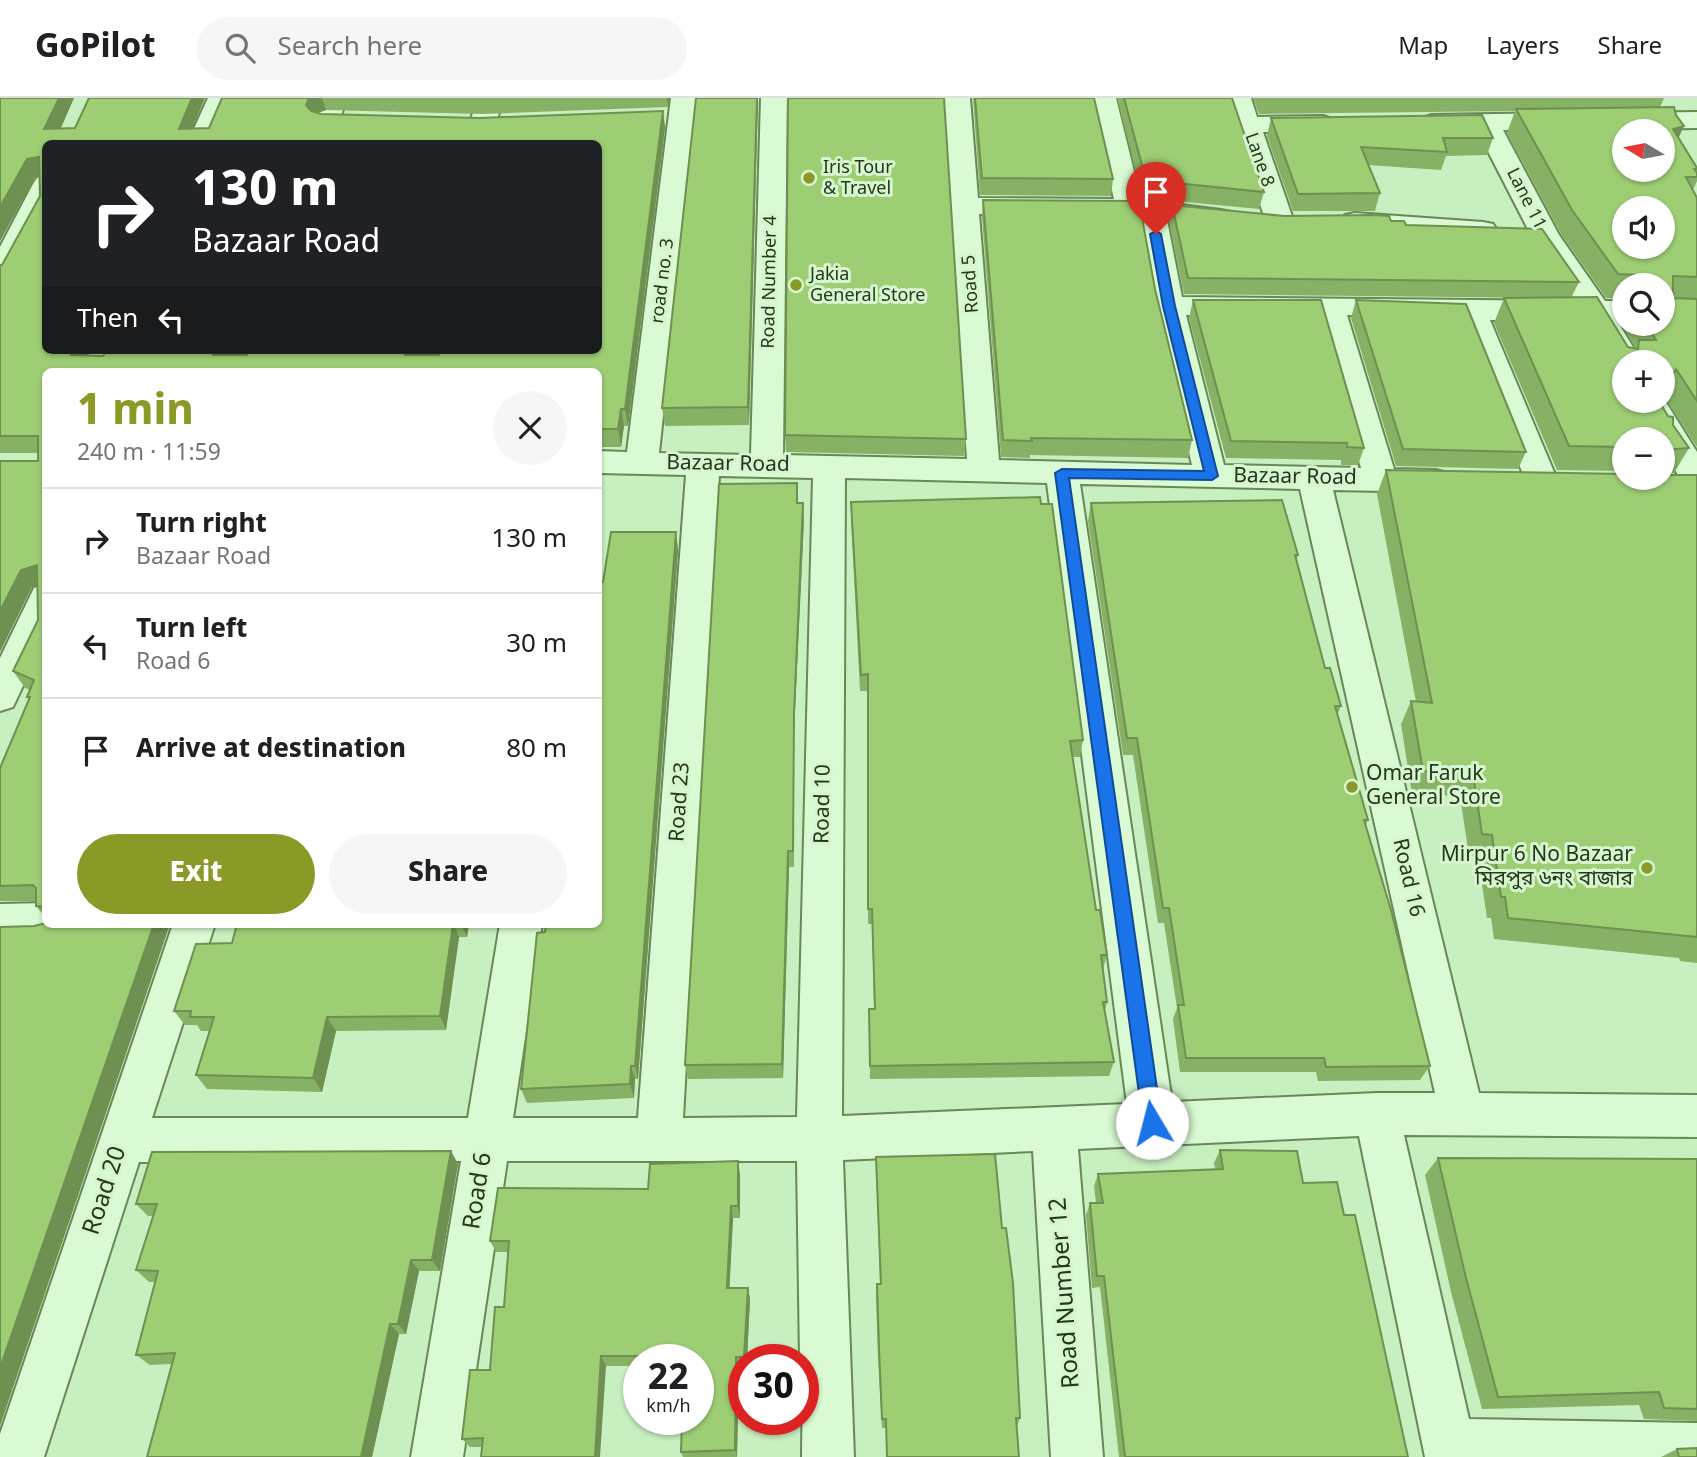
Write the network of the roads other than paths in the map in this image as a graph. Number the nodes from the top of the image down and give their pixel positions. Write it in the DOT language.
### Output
graph roads {
  1 [pos="220,98"];
  2 [pos="489,98"];
  3 [pos="774,98"];
  4 [pos="957,98"];
  5 [pos="1103,98"];
  6 [pos="1238,98"];
  7 [pos="1419,98"];
  8 [pos="673,111"];
  9 [pos="1697,120"];
  10 [pos="1486,122"];
  11 [pos="1404,123"];
  12 [pos="1430,123"];
  13 [pos="510,124"];
  14 [pos="1352,124"];
  15 [pos="1248,125"];
  16 [pos="474,131"];
  17 [pos="202,140"];
  18 [pos="42,189"];
  19 [pos="965,205"];
  20 [pos="1140,208"];
  21 [pos="1283,221"];
  22 [pos="13,223"];
  23 [pos="1545,235"];
  24 [pos="0,274"];
  25 [pos="1169,306"];
  26 [pos="1330,306"];
  27 [pos="1609,309"];
  28 [pos="1472,311"];
  29 [pos="1623,350"];
  30 [pos="1655,413"];
  31 [pos="602,462"];
  32 [pos="642,463"];
  33 [pos="703,464"];
  34 [pos="766,466"];
  35 [pos="829,468"];
  36 [pos="984,470"];
  37 [pos="1062,473"];
  38 [pos="1212,476"];
  39 [pos="1314,478"];
  40 [pos="1381,480"];
  41 [pos="1462,482"];
  42 [pos="1544,484"];
  43 [pos="1688,484"];
  44 [pos="42,606"];
  45 [pos="0,697"];
  46 [pos="42,921"];
  47 [pos="0,922"];
  48 [pos="193,928"];
  49 [pos="520,928"];
  50 [pos="1377,1114"];
  51 [pos="1462,1115"];
  52 [pos="1697,1115"];
  53 [pos="1152,1123"];
  54 [pos="1054,1128"];
  55 [pos="819,1139"];
  56 [pos="123,1140"];
  57 [pos="659,1140"];
  58 [pos="487,1141"];
  59 [pos="1697,1450"];
  60 [pos="1450,1451"];
  61 [pos="18,1457"];
  62 [pos="436,1457"];
  63 [pos="828,1457"];
  64 [pos="1077,1457"];
  1 -- 17 [label="street"];
  2 -- 16 [label="street"];
  3 -- 34 [label="street, Road Number 4"];
  4 -- 19 [label="street, Road 5"];
  5 -- 20 [label="street"];
  6 -- 15 [label="street, Lane 8"];
  7 -- 12 [label="street"];
  8 -- 32 [label="street, road no. 3"];
  9 -- 10 [label="street"];
  10 -- 12 [label="street"];
  10 -- 23 [label="street, Lane 11"];
  11 -- 12 [label="street"];
  13 -- 16 [label="street"];
  14 -- 15 [label="street"];
  15 -- 21 [label="street, Lane 8"];
  18 -- 22 [label="street"];
  19 -- 20 [label="street"];
  19 -- 36 [label="street, Road 5"];
  20 -- 21 [label="street"];
  20 -- 25 [label="street"];
  21 -- 23 [label="street"];
  22 -- 24 [label="street"];
  23 -- 27 [label="street, Lane 11"];
  25 -- 26 [label="street"];
  25 -- 38 [label="street"];
  26 -- 28 [label="street"];
  26 -- 40 [label="street"];
  27 -- 28 [label="street"];
  27 -- 29 [label="street, Lane 11"];
  28 -- 42 [label="street"];
  30 -- 43 [label="street"];
  31 -- 32 [label="street, Bazaar Road"];
  32 -- 33 [label="street, Bazaar Road"];
  33 -- 34 [label="street, Bazaar Road"];
  33 -- 57 [label="street, Road 23"];
  34 -- 35 [label="street, Bazaar Road"];
  35 -- 36 [label="street, Bazaar Road"];
  35 -- 55 [label="street, Road 10"];
  36 -- 37 [label="street, Bazaar Road"];
  37 -- 38 [label="street, Bazaar Road"];
  37 -- 53 [label="street"];
  38 -- 39 [label="street, Bazaar Road"];
  39 -- 40 [label="street, Bazaar Road"];
  39 -- 51 [label="street, Road 16"];
  40 -- 41 [label="street, Bazaar Road"];
  44 -- 45 [label="street"];
  46 -- 47 [label="street"];
  48 -- 56 [label="street, Road 20"];
  49 -- 58 [label="street, Road 6"];
  50 -- 51 [label="street"];
  50 -- 53 [label="street"];
  50 -- 60 [label="street"];
  51 -- 52 [label="street"];
  53 -- 54 [label="street"];
  54 -- 55 [label="street"];
  54 -- 64 [label="street, Road Number 12"];
  55 -- 57 [label="street"];
  55 -- 63 [label="street, Road 10"];
  56 -- 58 [label="street"];
  56 -- 61 [label="street, Road 20"];
  57 -- 58 [label="street"];
  58 -- 62 [label="street, Road 6"];
  59 -- 60 [label="street"];
}
